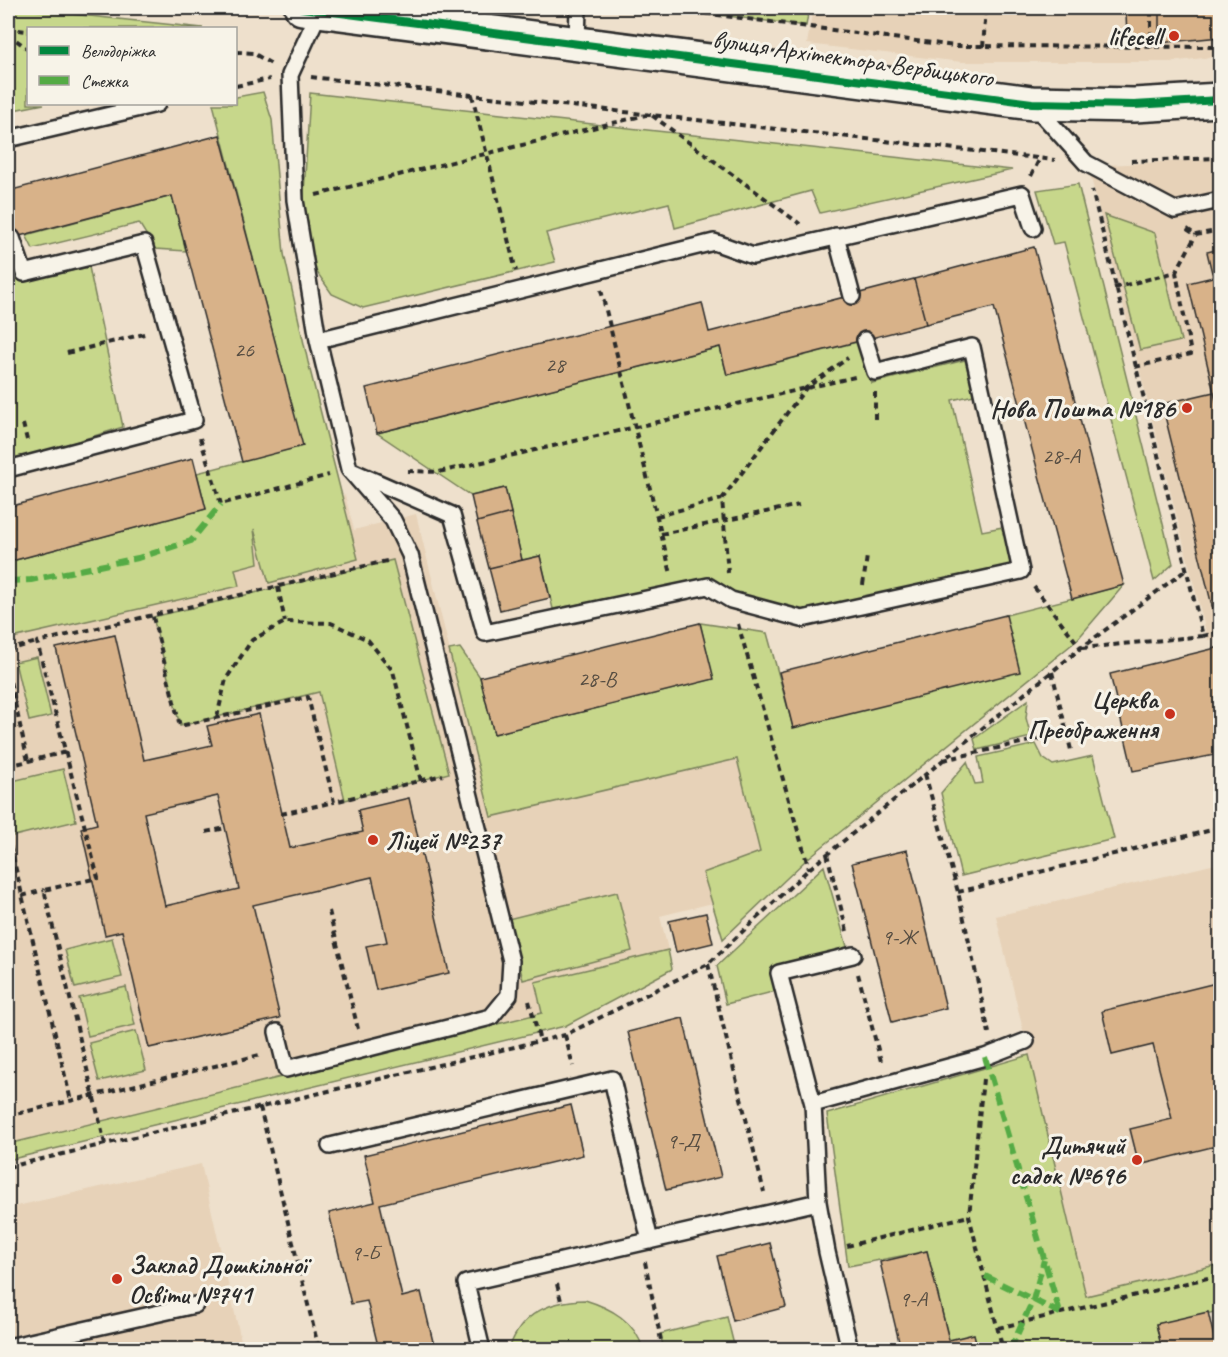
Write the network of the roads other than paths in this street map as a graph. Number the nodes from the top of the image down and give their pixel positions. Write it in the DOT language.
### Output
graph roads {
  1 [pos="578,8"];
  2 [pos="311,9"];
  3 [pos="578,42"];
  4 [pos="1221,100"];
  5 [pos="1032,103"];
  6 [pos="153,105"];
  7 [pos="8,139"];
  8 [pos="1221,200"];
  9 [pos="1034,228"];
  10 [pos="12,238"];
  11 [pos="829,238"];
  12 [pos="852,296"];
  13 [pos="318,340"];
  14 [pos="866,342"];
  15 [pos="8,469"];
  16 [pos="349,470"];
  17 [pos="853,955"];
  18 [pos="277,1032"];
  19 [pos="1026,1041"];
  20 [pos="813,1104"];
  21 [pos="330,1146"];
  22 [pos="818,1202"];
  23 [pos="650,1241"];
  24 [pos="195,1305"];
  25 [pos="8,1347"];
  26 [pos="482,1350"];
  27 [pos="850,1350"];
  1 -- 3 [label="lane"];
  2 -- 3 [label="street, вулиця Архітектора Вербицького"];
  2 -- 13 [label="lane"];
  3 -- 5 [label="street, вулиця Архітектора Вербицького"];
  4 -- 5 [label="street, вулиця Архітектора Вербицького"];
  5 -- 8 [label="lane"];
  6 -- 7 [label="lane"];
  9 -- 11 [label="lane"];
  10 -- 15 [label="lane"];
  11 -- 12 [label="lane"];
  11 -- 13 [label="lane"];
  13 -- 16 [label="lane"];
  14 -- 16 [label="lane"];
  16 -- 18 [label="lane"];
  17 -- 20 [label="lane"];
  19 -- 20 [label="lane"];
  20 -- 22 [label="lane"];
  21 -- 23 [label="lane"];
  22 -- 23 [label="lane"];
  22 -- 27 [label="lane"];
  23 -- 26 [label="lane"];
  24 -- 25 [label="lane"];
}
